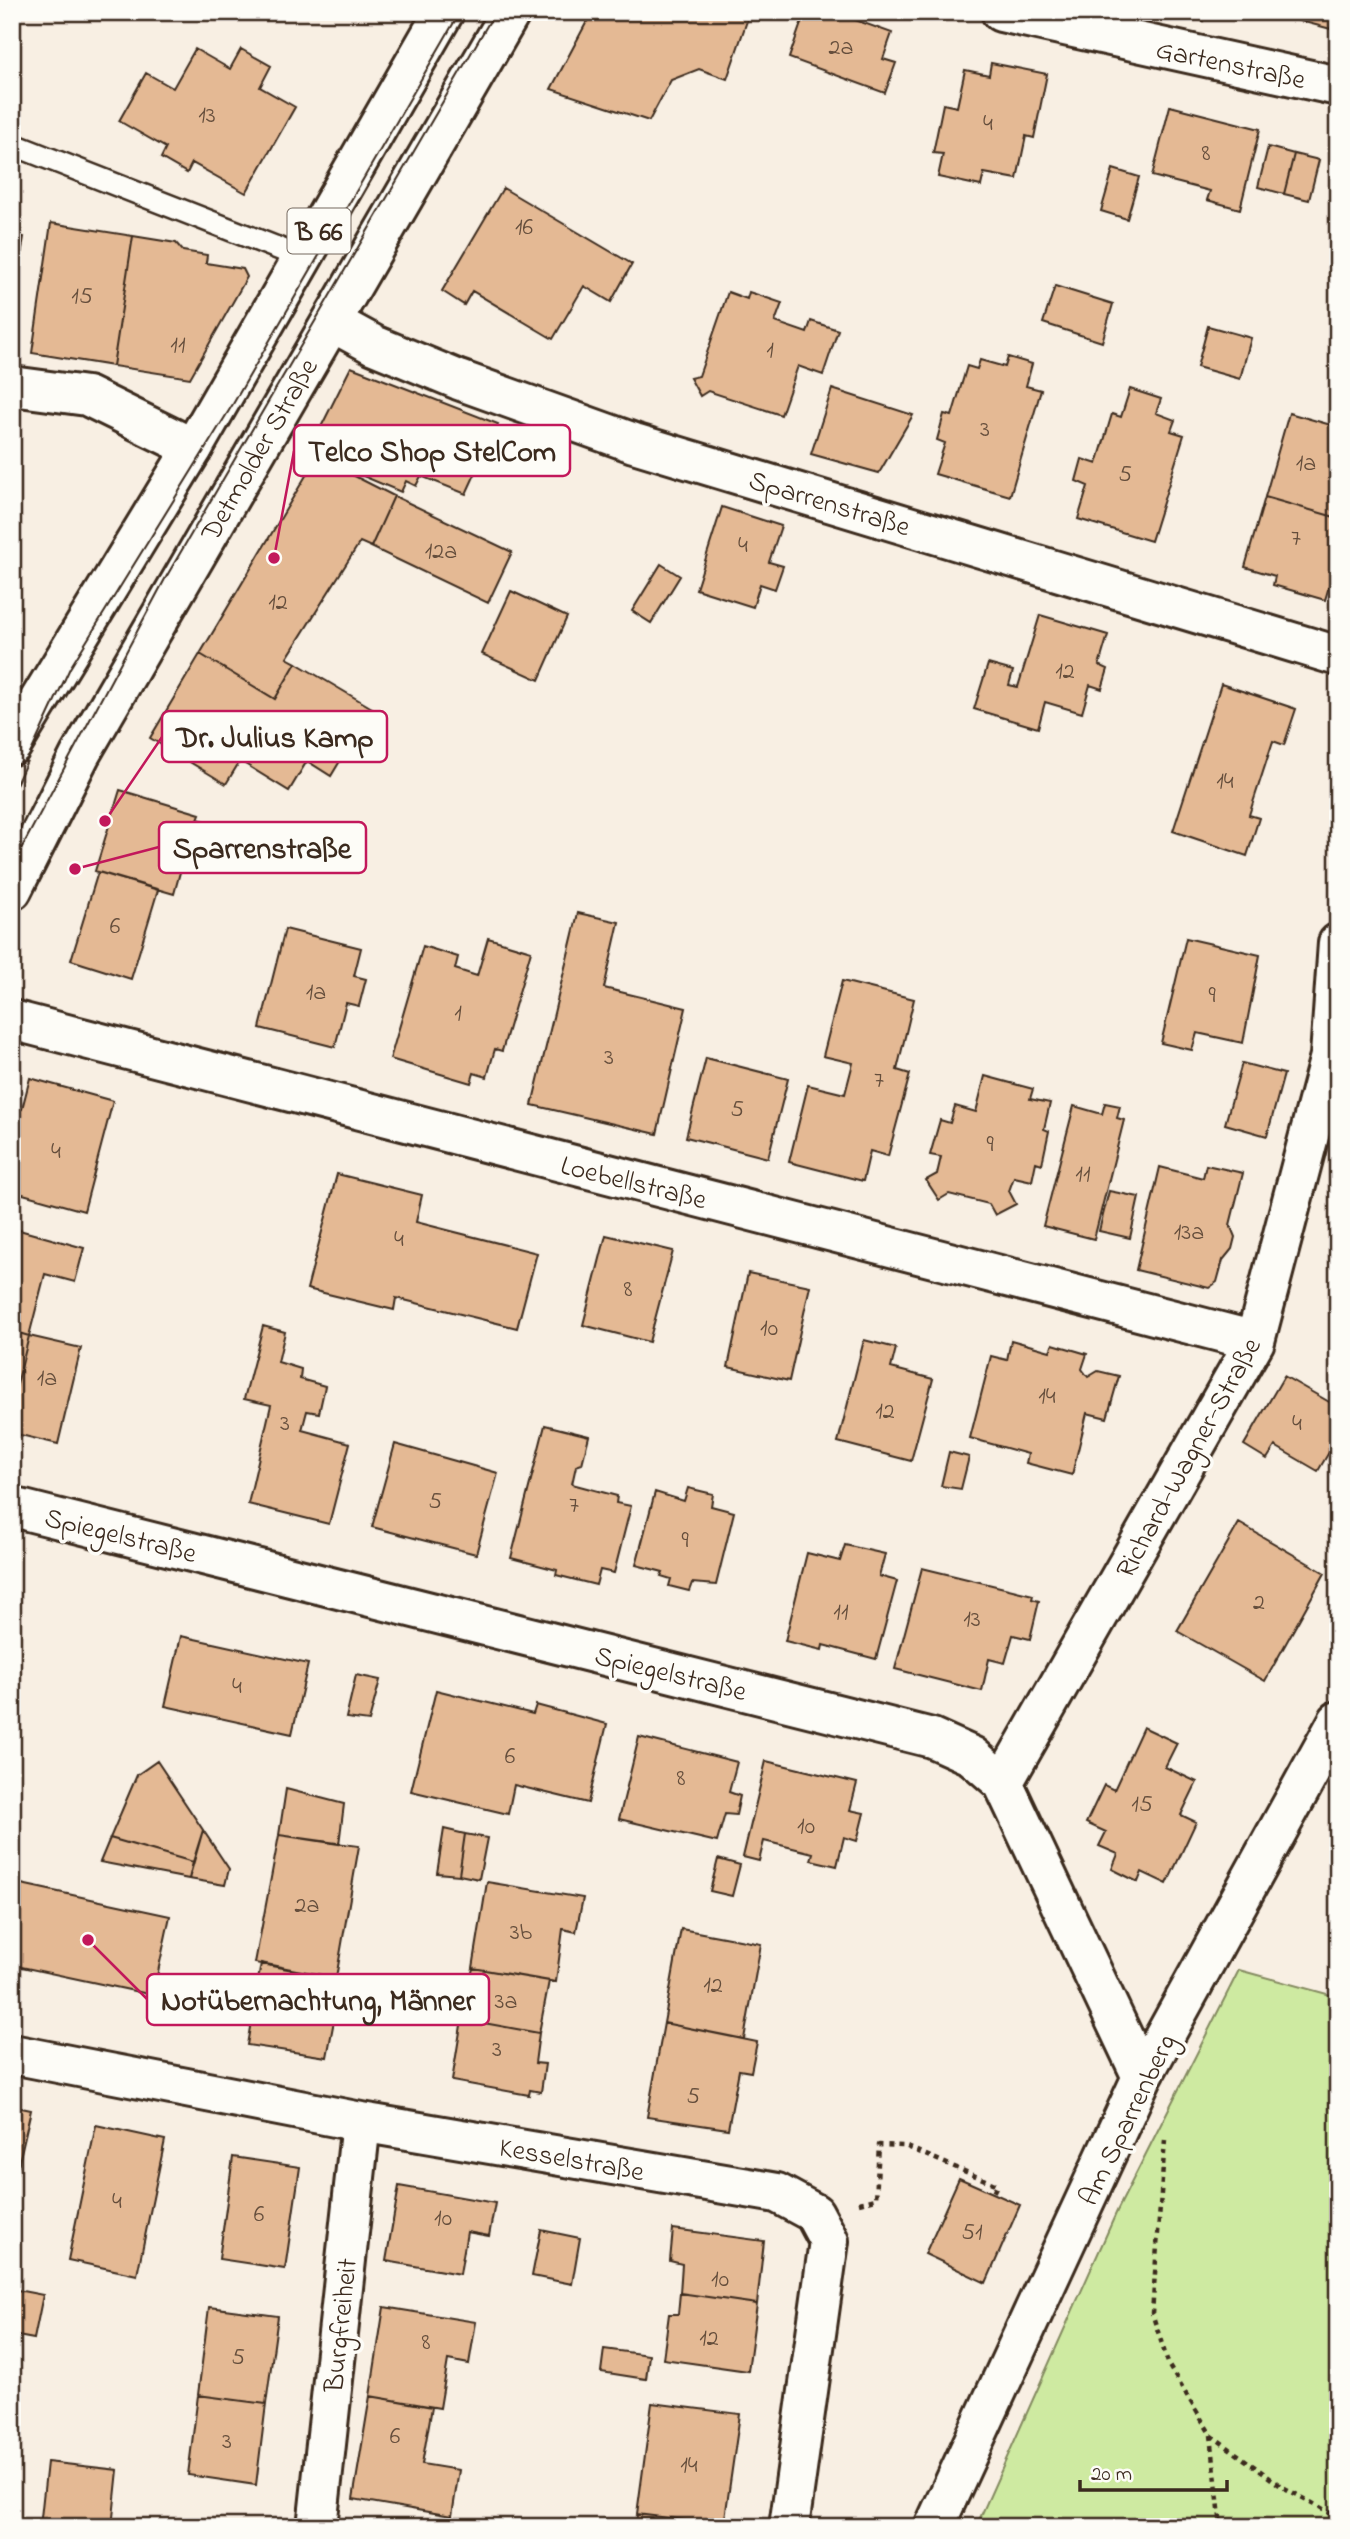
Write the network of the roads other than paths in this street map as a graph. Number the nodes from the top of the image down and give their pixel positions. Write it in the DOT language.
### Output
graph roads {
  1 [pos="444,12"];
  2 [pos="511,12"];
  3 [pos="1001,12"];
  4 [pos="1338,86"];
  5 [pos="12,144"];
  6 [pos="303,258"];
  7 [pos="332,322"];
  8 [pos="12,386"];
  9 [pos="193,448"];
  10 [pos="1338,656"];
  11 [pos="12,745"];
  12 [pos="12,890"];
  13 [pos="1338,943"];
  14 [pos="12,1020"];
  15 [pos="1255,1341"];
  16 [pos="12,1507"];
  17 [pos="1338,1721"];
  18 [pos="1003,1783"];
  19 [pos="12,2054"];
  20 [pos="1142,2077"];
  21 [pos="360,2123"];
  22 [pos="317,2527"];
  23 [pos="789,2527"];
  24 [pos="934,2527"];
  1 -- 6 [label="street, Detmolder Straße / B 66"];
  2 -- 7 [label="street, Detmolder Straße / B 66"];
  3 -- 4 [label="street, Gartenstraße"];
  5 -- 6 [label="lane"];
  6 -- 9 [label="street, Detmolder Straße / B 66"];
  7 -- 10 [label="street, Sparrenstraße"];
  7 -- 12 [label="street, Detmolder Straße / B 66"];
  8 -- 9 [label="street"];
  9 -- 11 [label="street, Detmolder Straße / B 66"];
  13 -- 15 [label="street, Richard-Wagner-Straße"];
  14 -- 15 [label="street, Loebellstraße"];
  15 -- 18 [label="street, Richard-Wagner-Straße"];
  16 -- 18 [label="street, Spiegelstraße"];
  17 -- 20 [label="street, Am Sparrenberg"];
  18 -- 20 [label="street, Spiegelstraße"];
  19 -- 21 [label="street, Kesselstraße"];
  20 -- 24 [label="street, Am Sparrenberg"];
  21 -- 22 [label="street, Burgfreiheit"];
  21 -- 23 [label="street, Kesselstraße"];
}
